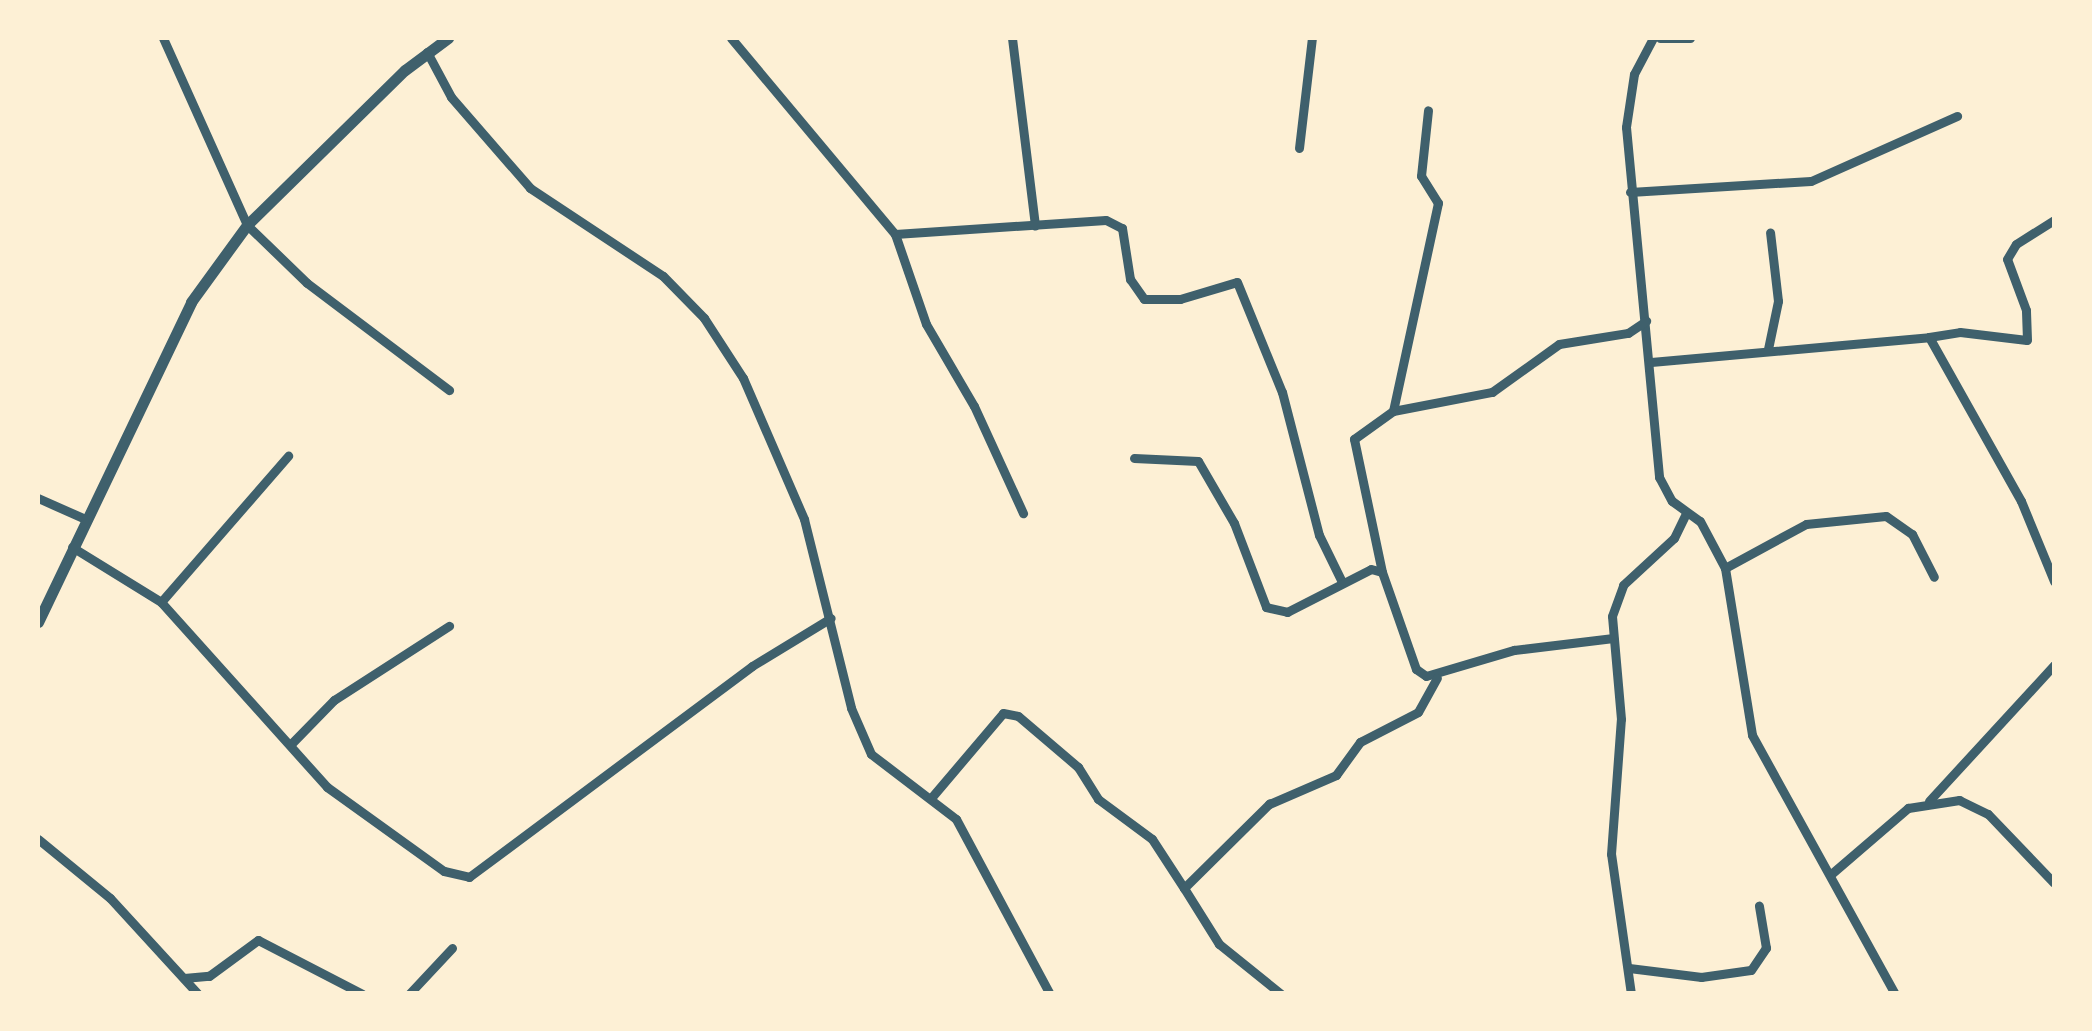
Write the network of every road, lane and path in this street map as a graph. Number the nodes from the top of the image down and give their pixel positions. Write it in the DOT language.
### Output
graph roads {
  1 [pos="163,38"];
  2 [pos="448,38"];
  3 [pos="731,38"];
  4 [pos="1012,38"];
  5 [pos="1312,38"];
  6 [pos="1656,38"];
  7 [pos="1690,38"];
  8 [pos="427,52"];
  9 [pos="1428,110"];
  10 [pos="1958,116"];
  11 [pos="1300,148"];
  12 [pos="1630,192"];
  13 [pos="2054,220"];
  14 [pos="248,224"];
  15 [pos="1035,226"];
  16 [pos="1770,232"];
  17 [pos="895,234"];
  18 [pos="1646,321"];
  19 [pos="1929,338"];
  20 [pos="1768,349"];
  21 [pos="1652,362"];
  22 [pos="449,390"];
  23 [pos="1393,411"];
  24 [pos="288,456"];
  25 [pos="1134,458"];
  26 [pos="38,498"];
  27 [pos="1686,513"];
  28 [pos="1023,514"];
  29 [pos="83,518"];
  30 [pos="72,547"];
  31 [pos="1725,568"];
  32 [pos="1382,572"];
  33 [pos="1934,578"];
  34 [pos="1342,582"];
  35 [pos="2054,582"];
  36 [pos="161,602"];
  37 [pos="830,618"];
  38 [pos="38,622"];
  39 [pos="449,626"];
  40 [pos="1613,638"];
  41 [pos="2054,665"];
  42 [pos="1438,678"];
  43 [pos="290,744"];
  44 [pos="931,798"];
  45 [pos="1929,801"];
  46 [pos="38,838"];
  47 [pos="1830,874"];
  48 [pos="2054,883"];
  49 [pos="1184,888"];
  50 [pos="1758,906"];
  51 [pos="452,948"];
  52 [pos="1630,968"];
  53 [pos="184,978"];
  54 [pos="198,994"];
  55 [pos="362,994"];
  56 [pos="409,994"];
  57 [pos="1050,994"];
  58 [pos="1281,994"];
  59 [pos="1631,994"];
  60 [pos="1895,994"];
  1 -- 14 [label="street"];
  2 -- 8 [label="street"];
  3 -- 17 [label="street"];
  4 -- 15 [label="street"];
  5 -- 11 [label="street"];
  6 -- 7 [label="street"];
  6 -- 12 [label="street"];
  8 -- 14 [label="street"];
  8 -- 37 [label="street"];
  9 -- 23 [label="street"];
  10 -- 12 [label="street"];
  12 -- 18 [label="street"];
  13 -- 19 [label="street"];
  14 -- 22 [label="street"];
  14 -- 29 [label="street"];
  15 -- 17 [label="street"];
  15 -- 34 [label="street"];
  16 -- 20 [label="street"];
  17 -- 28 [label="street"];
  18 -- 21 [label="street"];
  18 -- 23 [label="street"];
  19 -- 20 [label="street"];
  19 -- 35 [label="street"];
  20 -- 21 [label="street"];
  21 -- 27 [label="street"];
  23 -- 32 [label="street"];
  24 -- 36 [label="street"];
  25 -- 34 [label="street"];
  26 -- 29 [label="street"];
  27 -- 31 [label="street"];
  27 -- 40 [label="street"];
  29 -- 30 [label="street"];
  30 -- 36 [label="street"];
  30 -- 38 [label="street"];
  31 -- 33 [label="street"];
  31 -- 47 [label="street"];
  32 -- 34 [label="street"];
  32 -- 42 [label="street"];
  36 -- 43 [label="street"];
  37 -- 43 [label="street"];
  37 -- 44 [label="street"];
  39 -- 43 [label="street"];
  40 -- 42 [label="street"];
  40 -- 52 [label="street"];
  41 -- 45 [label="street"];
  42 -- 49 [label="street"];
  44 -- 49 [label="street"];
  44 -- 57 [label="street"];
  45 -- 47 [label="street"];
  45 -- 48 [label="street"];
  46 -- 53 [label="street"];
  47 -- 60 [label="street"];
  49 -- 58 [label="street"];
  50 -- 52 [label="street"];
  51 -- 56 [label="street"];
  52 -- 59 [label="street"];
  53 -- 54 [label="street"];
  53 -- 55 [label="street"];
}
